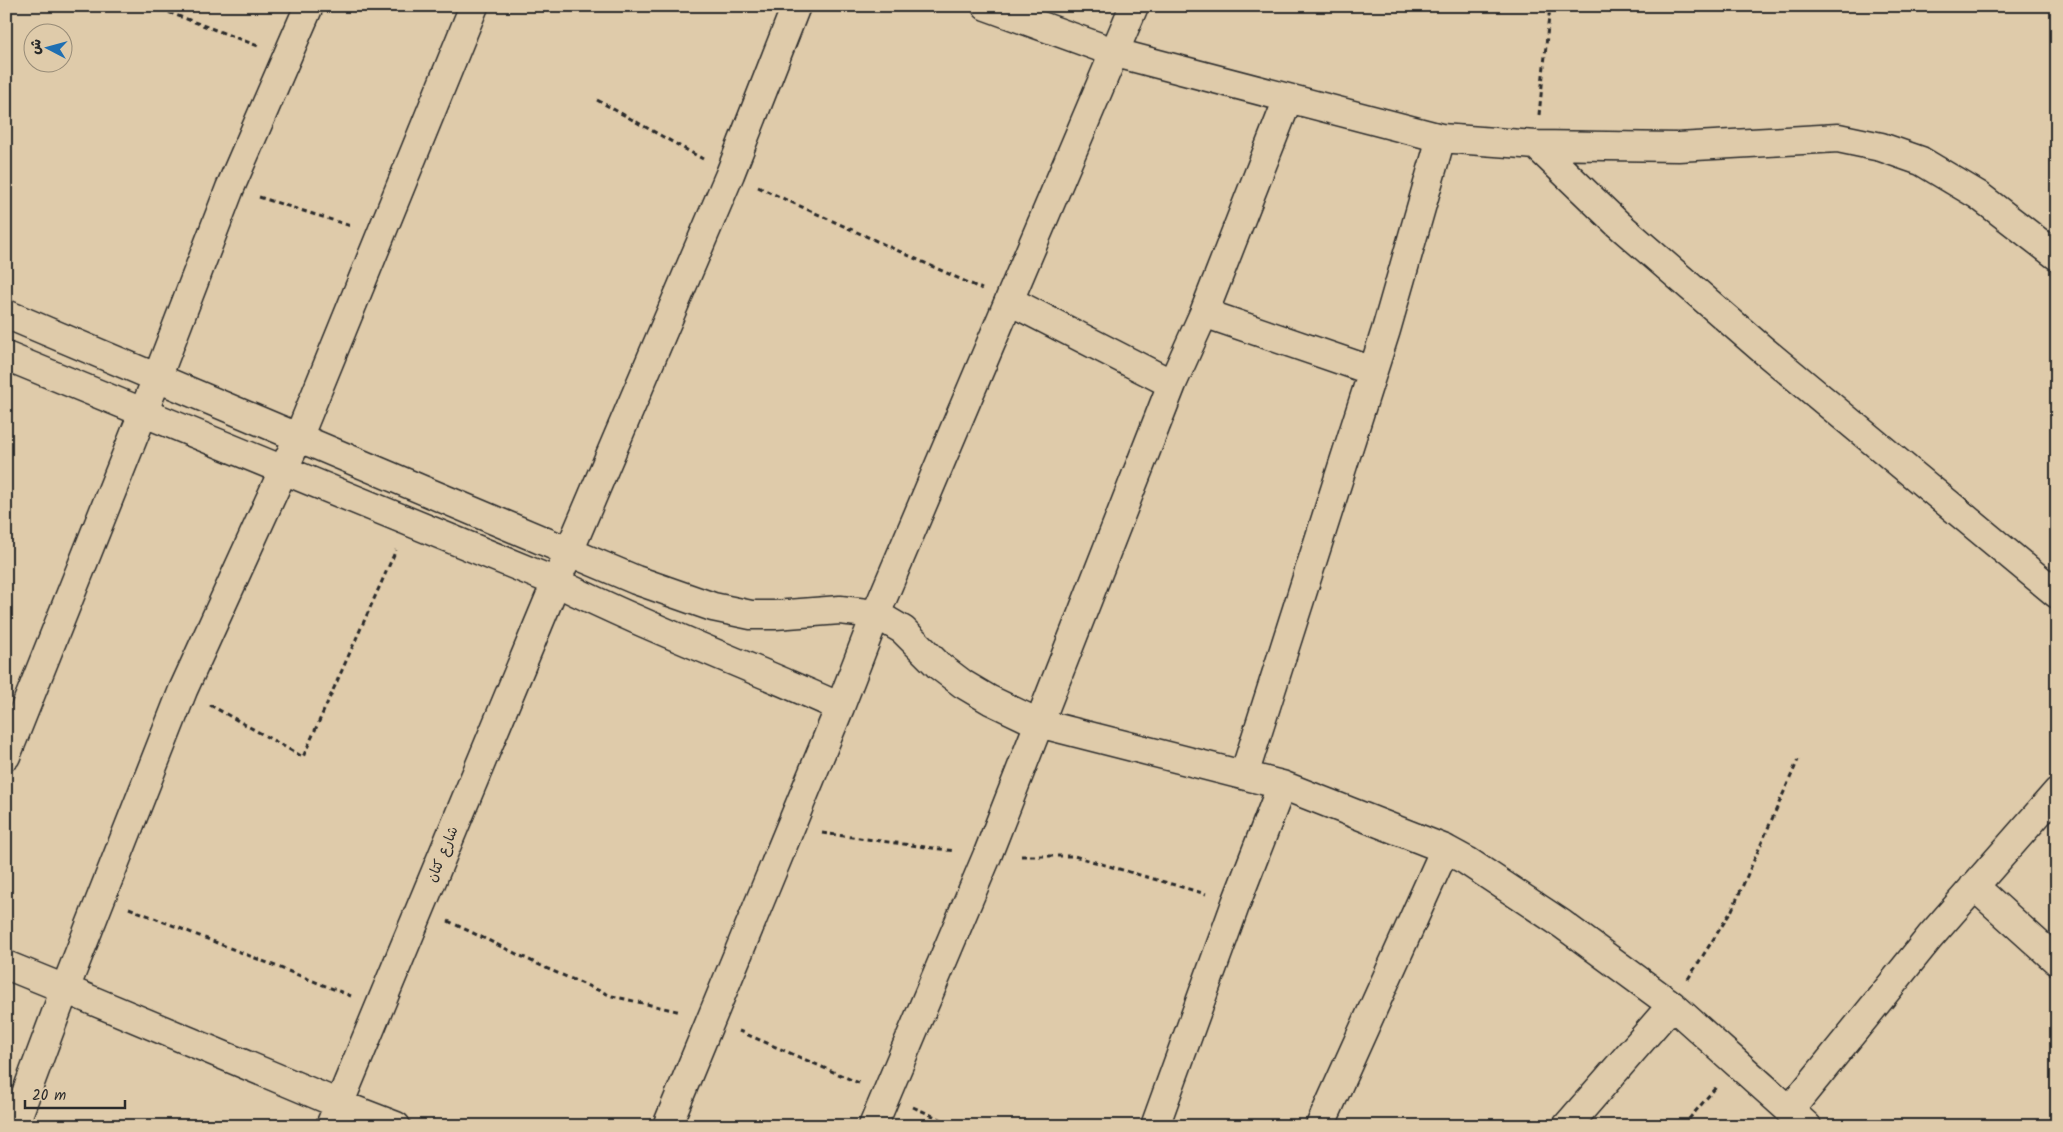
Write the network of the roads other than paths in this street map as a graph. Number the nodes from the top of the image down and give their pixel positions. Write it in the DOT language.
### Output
graph roads {
  1 [pos="309,6"];
  2 [pos="474,6"];
  3 [pos="796,6"];
  4 [pos="986,6"];
  5 [pos="1134,6"];
  6 [pos="1116,53"];
  7 [pos="1288,99"];
  8 [pos="1440,138"];
  9 [pos="1536,145"];
  10 [pos="2057,256"];
  11 [pos="1010,302"];
  12 [pos="1204,313"];
  13 [pos="6,314"];
  14 [pos="6,356"];
  15 [pos="1373,371"];
  16 [pos="157,378"];
  17 [pos="1172,384"];
  18 [pos="142,413"];
  19 [pos="298,438"];
  20 [pos="284,469"];
  21 [pos="569,551"];
  22 [pos="556,582"];
  23 [pos="2057,594"];
  24 [pos="876,614"];
  25 [pos="840,707"];
  26 [pos="1038,723"];
  27 [pos="6,756"];
  28 [pos="1244,775"];
  29 [pos="1282,785"];
  30 [pos="2057,792"];
  31 [pos="1445,849"];
  32 [pos="1974,886"];
  33 [pos="2057,961"];
  34 [pos="6,964"];
  35 [pos="65,989"];
  36 [pos="1672,1005"];
  37 [pos="334,1115"];
  38 [pos="1798,1118"];
  39 [pos="14,1126"];
  40 [pos="396,1126"];
  41 [pos="667,1126"];
  42 [pos="873,1126"];
  43 [pos="1155,1126"];
  44 [pos="1320,1126"];
  45 [pos="1567,1126"];
  1 -- 16 [label="street"];
  2 -- 19 [label="street"];
  3 -- 21 [label="street, شارع كتان"];
  4 -- 6 [label="street"];
  5 -- 6 [label="street"];
  6 -- 7 [label="street"];
  6 -- 11 [label="street"];
  7 -- 8 [label="street"];
  7 -- 12 [label="street"];
  8 -- 9 [label="street"];
  8 -- 15 [label="street"];
  9 -- 10 [label="street"];
  9 -- 23 [label="street"];
  11 -- 17 [label="street"];
  11 -- 24 [label="street"];
  12 -- 15 [label="street"];
  12 -- 17 [label="street"];
  13 -- 16 [label="street"];
  14 -- 18 [label="street"];
  15 -- 28 [label="street"];
  16 -- 18 [label="street"];
  16 -- 19 [label="street"];
  17 -- 26 [label="street"];
  18 -- 20 [label="street"];
  18 -- 27 [label="street"];
  19 -- 20 [label="street"];
  19 -- 21 [label="street"];
  20 -- 22 [label="street"];
  20 -- 35 [label="street"];
  21 -- 22 [label="street, شارع كتان"];
  21 -- 24 [label="street"];
  22 -- 25 [label="street"];
  22 -- 37 [label="street, شارع كتان"];
  24 -- 25 [label="street"];
  24 -- 26 [label="street"];
  25 -- 41 [label="street"];
  26 -- 28 [label="street"];
  26 -- 42 [label="street"];
  28 -- 29 [label="street"];
  29 -- 31 [label="street"];
  29 -- 43 [label="street"];
  30 -- 32 [label="street"];
  31 -- 36 [label="street"];
  31 -- 44 [label="street"];
  32 -- 33 [label="street"];
  32 -- 38 [label="street"];
  34 -- 35 [label="street"];
  35 -- 37 [label="street"];
  35 -- 39 [label="street"];
  36 -- 38 [label="street"];
  36 -- 45 [label="street"];
  37 -- 40 [label="street"];
}
